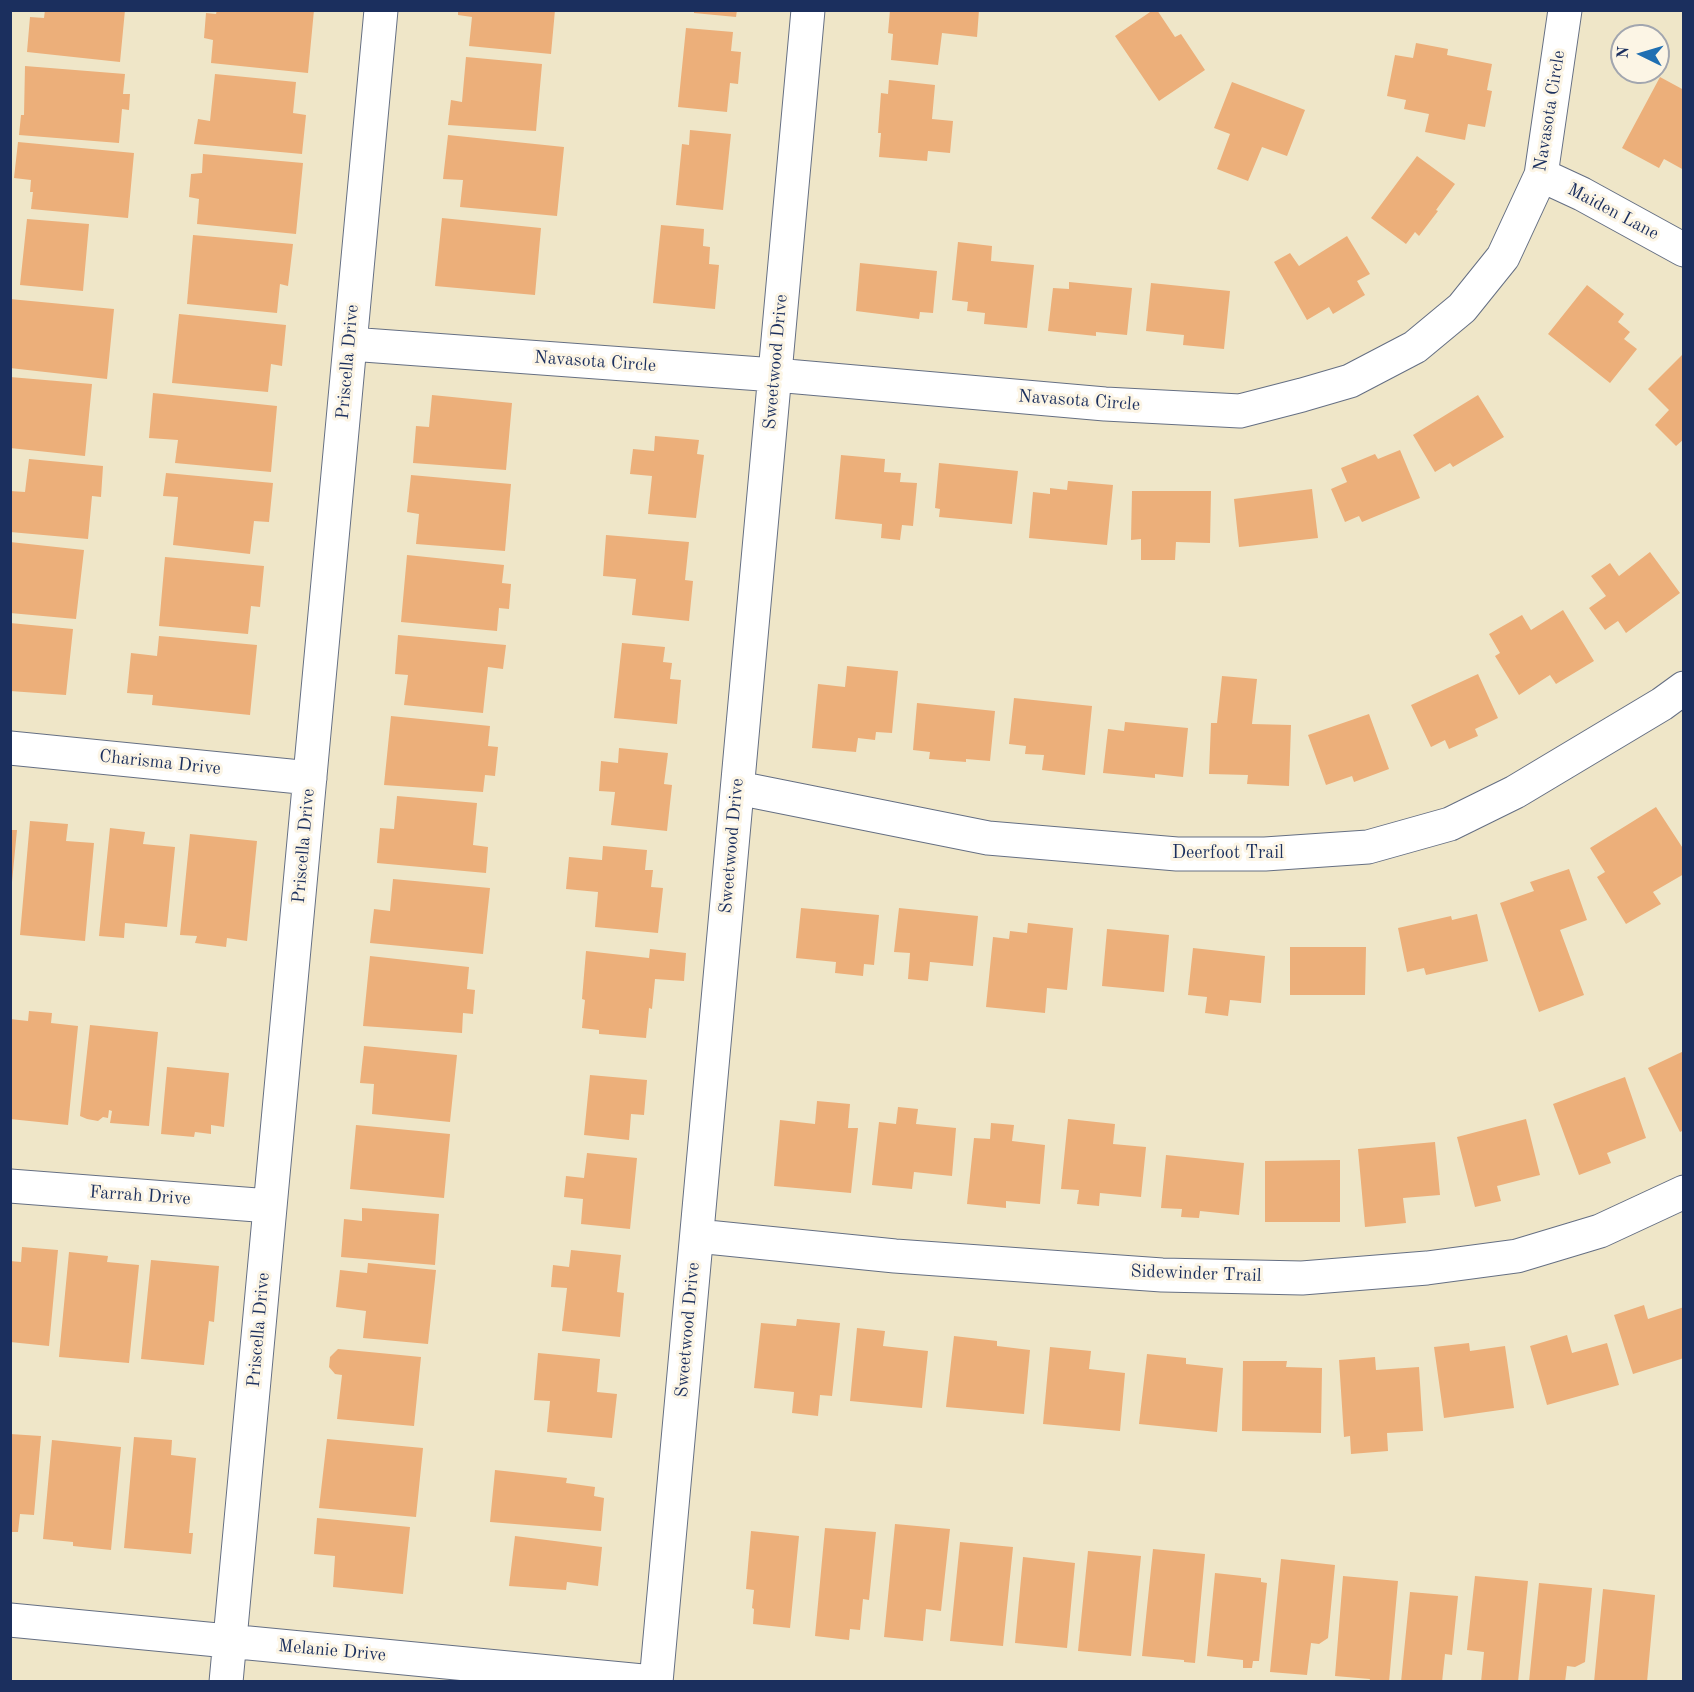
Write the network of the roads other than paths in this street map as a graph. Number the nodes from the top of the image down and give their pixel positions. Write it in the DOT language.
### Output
graph roads {
  1 [pos="381,10"];
  2 [pos="808,10"];
  3 [pos="1564,10"];
  4 [pos="1541,175"];
  5 [pos="1683,250"];
  6 [pos="350,344"];
  7 [pos="775,375"];
  8 [pos="1683,688"];
  9 [pos="10,748"];
  10 [pos="310,778"];
  11 [pos="738,788"];
  12 [pos="10,1186"];
  13 [pos="1683,1192"];
  14 [pos="270,1206"];
  15 [pos="697,1236"];
  16 [pos="10,1620"];
  17 [pos="230,1641"];
  18 [pos="226,1682"];
  19 [pos="654,1682"];
  1 -- 6 [label="street, Priscella Drive"];
  2 -- 7 [label="street, Sweetwood Drive"];
  3 -- 4 [label="street, Navasota Circle"];
  4 -- 5 [label="street, Maiden Lane"];
  4 -- 7 [label="street, Navasota Circle"];
  6 -- 7 [label="street, Navasota Circle"];
  6 -- 10 [label="street, Priscella Drive"];
  7 -- 11 [label="street, Sweetwood Drive"];
  8 -- 11 [label="street, Deerfoot Trail"];
  9 -- 10 [label="street, Charisma Drive"];
  10 -- 14 [label="street, Priscella Drive"];
  11 -- 15 [label="street, Sweetwood Drive"];
  12 -- 14 [label="street, Farrah Drive"];
  13 -- 15 [label="street, Sidewinder Trail"];
  14 -- 17 [label="street, Priscella Drive"];
  15 -- 19 [label="street, Sweetwood Drive"];
  16 -- 17 [label="street, Melanie Drive"];
  17 -- 18 [label="street, Priscella Drive"];
  17 -- 19 [label="street, Melanie Drive"];
}
